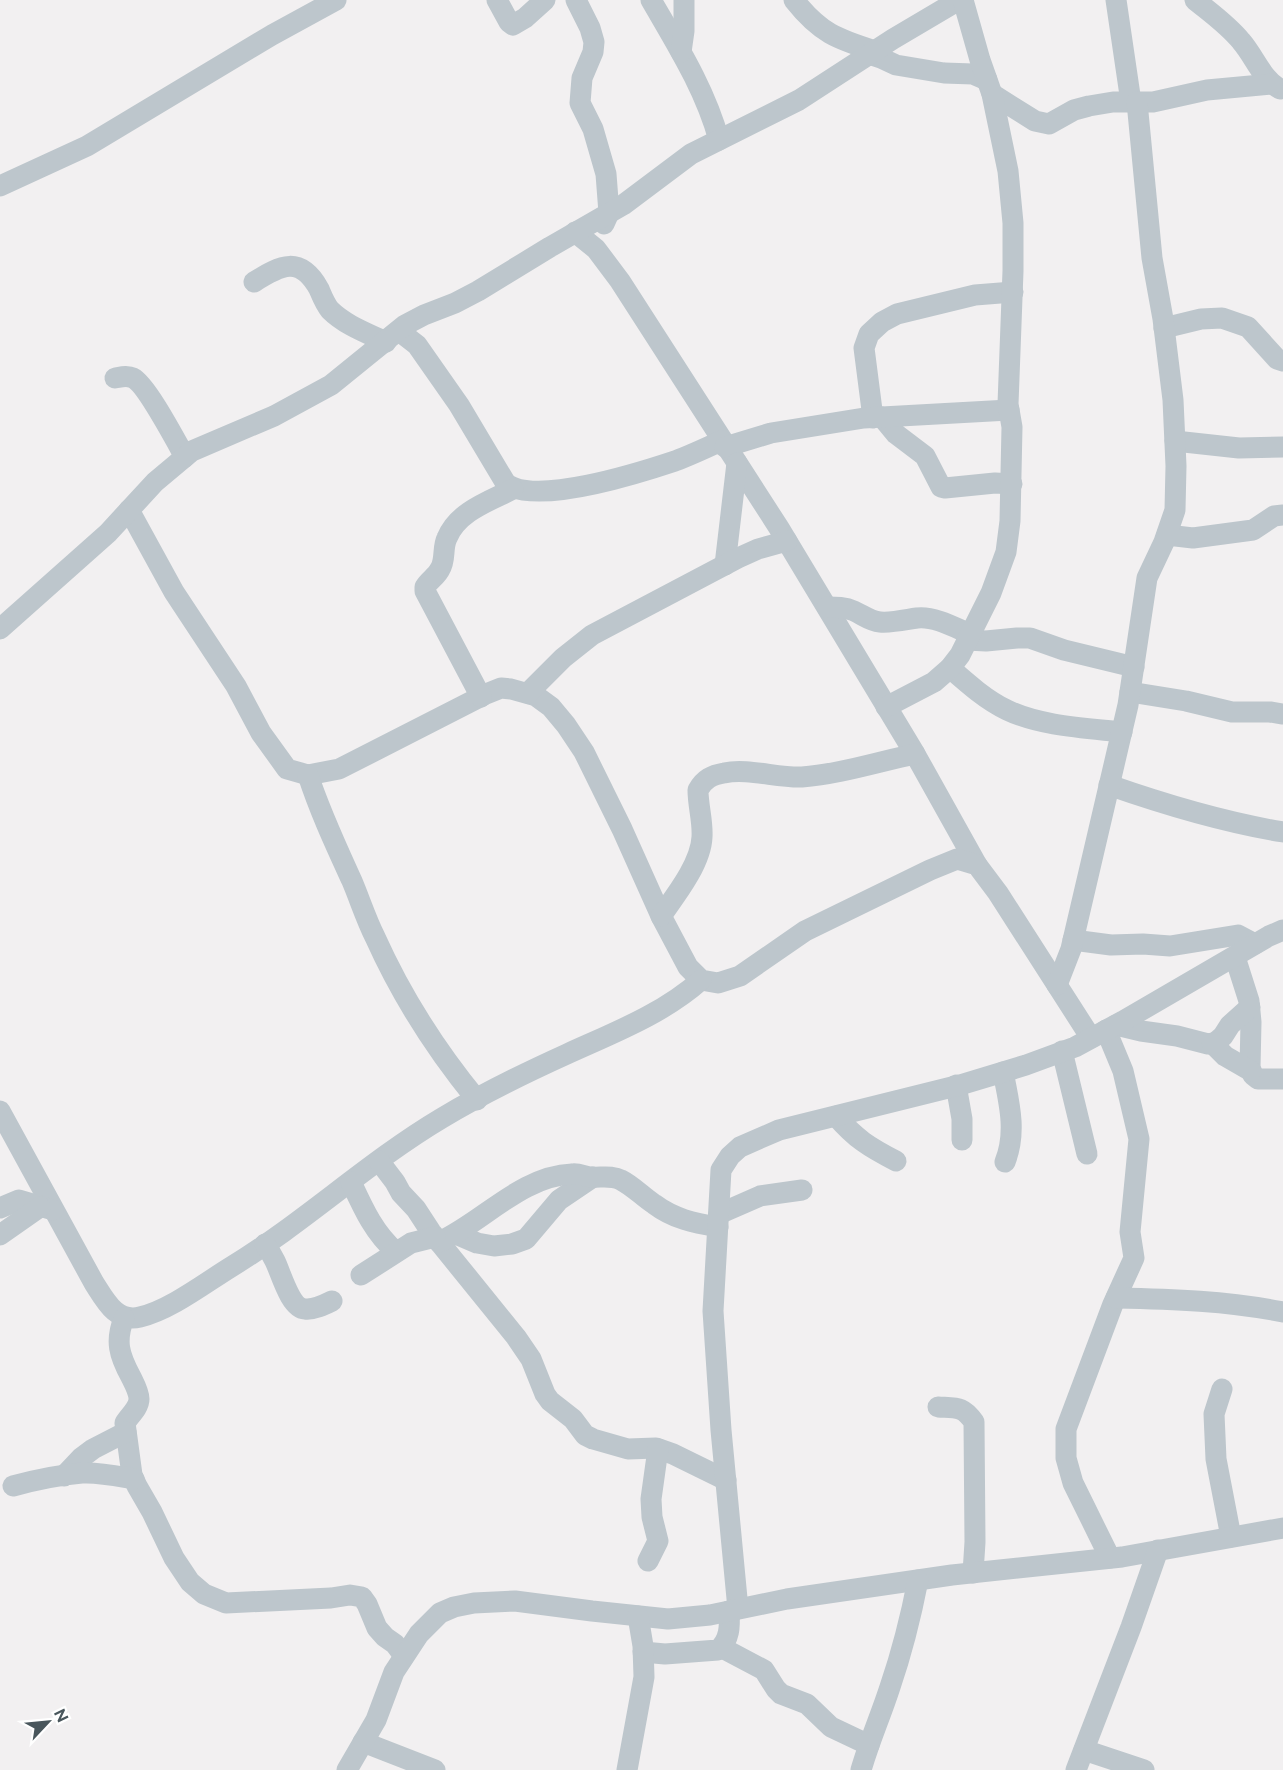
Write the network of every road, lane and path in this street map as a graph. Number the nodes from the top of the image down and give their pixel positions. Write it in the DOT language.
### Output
graph roads {
  1 [pos="336,0"];
  2 [pos="497,0"];
  3 [pos="545,0"];
  4 [pos="576,0"];
  5 [pos="651,0"];
  6 [pos="684,0"];
  7 [pos="794,0"];
  8 [pos="961,0"];
  9 [pos="1116,0"];
  10 [pos="1195,0"];
  11 [pos="681,52"];
  12 [pos="872,52"];
  13 [pos="990,87"];
  14 [pos="1278,87"];
  15 [pos="1134,102"];
  16 [pos="1026,116"];
  17 [pos="719,140"];
  18 [pos="1002,142"];
  19 [pos="0,186"];
  20 [pos="609,213"];
  21 [pos="574,232"];
  22 [pos="601,256"];
  23 [pos="254,282"];
  24 [pos="1013,292"];
  25 [pos="1164,328"];
  26 [pos="392,336"];
  27 [pos="1283,361"];
  28 [pos="115,378"];
  29 [pos="1009,410"];
  30 [pos="877,417"];
  31 [pos="1175,441"];
  32 [pos="1283,447"];
  33 [pos="728,450"];
  34 [pos="185,457"];
  35 [pos="1012,484"];
  36 [pos="513,489"];
  37 [pos="129,510"];
  38 [pos="1283,515"];
  39 [pos="1167,535"];
  40 [pos="787,541"];
  41 [pos="725,565"];
  42 [pos="826,607"];
  43 [pos="0,629"];
  44 [pos="969,637"];
  45 [pos="1134,667"];
  46 [pos="950,668"];
  47 [pos="1130,692"];
  48 [pos="528,693"];
  49 [pos="481,697"];
  50 [pos="886,707"];
  51 [pos="1283,714"];
  52 [pos="1122,732"];
  53 [pos="915,754"];
  54 [pos="308,776"];
  55 [pos="1109,785"];
  56 [pos="1283,832"];
  57 [pos="976,865"];
  58 [pos="661,916"];
  59 [pos="1283,930"];
  60 [pos="1073,940"];
  61 [pos="1255,944"];
  62 [pos="1234,957"];
  63 [pos="701,980"];
  64 [pos="1057,985"];
  65 [pos="1250,1008"];
  66 [pos="1104,1031"];
  67 [pos="1212,1043"];
  68 [pos="1062,1051"];
  69 [pos="1251,1071"];
  70 [pos="1003,1072"];
  71 [pos="1283,1079"];
  72 [pos="956,1085"];
  73 [pos="477,1100"];
  74 [pos="0,1112"];
  75 [pos="836,1116"];
  76 [pos="962,1140"];
  77 [pos="1087,1154"];
  78 [pos="379,1161"];
  79 [pos="896,1161"];
  80 [pos="1005,1162"];
  81 [pos="593,1177"];
  82 [pos="351,1182"];
  83 [pos="802,1190"];
  84 [pos="0,1208"];
  85 [pos="46,1208"];
  86 [pos="718,1220"];
  87 [pos="0,1235"];
  88 [pos="443,1238"];
  89 [pos="265,1244"];
  90 [pos="396,1252"];
  91 [pos="361,1275"];
  92 [pos="1116,1298"];
  93 [pos="332,1301"];
  94 [pos="1283,1312"];
  95 [pos="124,1318"];
  96 [pos="1222,1389"];
  97 [pos="938,1407"];
  98 [pos="126,1432"];
  99 [pos="658,1449"];
  100 [pos="64,1476"];
  101 [pos="134,1479"];
  102 [pos="726,1480"];
  103 [pos="13,1486"];
  104 [pos="1283,1528"];
  105 [pos="1231,1537"];
  106 [pos="1158,1550"];
  107 [pos="1110,1558"];
  108 [pos="648,1561"];
  109 [pos="974,1573"];
  110 [pos="918,1580"];
  111 [pos="733,1610"];
  112 [pos="638,1616"];
  113 [pos="722,1647"];
  114 [pos="644,1652"];
  115 [pos="404,1656"];
  116 [pos="363,1742"];
  117 [pos="868,1745"];
  118 [pos="1084,1750"];
  119 [pos="347,1770"];
  120 [pos="435,1770"];
  121 [pos="627,1770"];
  122 [pos="861,1770"];
  123 [pos="1076,1770"];
  124 [pos="1144,1770"];
  1 -- 19 [label="street"];
  2 -- 3 [label="street"];
  4 -- 20 [label="street"];
  5 -- 11 [label="street"];
  6 -- 11 [label="street"];
  7 -- 12 [label="street"];
  8 -- 12 [label="street"];
  8 -- 13 [label="street"];
  9 -- 15 [label="street"];
  10 -- 14 [label="street"];
  11 -- 17 [label="street"];
  12 -- 13 [label="street"];
  12 -- 17 [label="street"];
  13 -- 16 [label="street"];
  13 -- 18 [label="street"];
  14 -- 15 [label="street"];
  15 -- 16 [label="street"];
  15 -- 25 [label="street"];
  16 -- 18 [label="street"];
  17 -- 20 [label="street"];
  18 -- 24 [label="street"];
  20 -- 21 [label="street"];
  20 -- 22 [label="street"];
  21 -- 22 [label="street"];
  21 -- 26 [label="street"];
  22 -- 33 [label="street"];
  23 -- 26 [label="street"];
  24 -- 29 [label="street"];
  24 -- 30 [label="street"];
  25 -- 27 [label="street"];
  25 -- 31 [label="street"];
  26 -- 34 [label="street"];
  26 -- 36 [label="street"];
  28 -- 34 [label="street"];
  29 -- 30 [label="street"];
  29 -- 35 [label="street"];
  30 -- 33 [label="street"];
  30 -- 35 [label="street"];
  31 -- 32 [label="street"];
  31 -- 39 [label="street"];
  33 -- 36 [label="street"];
  33 -- 40 [label="street"];
  33 -- 41 [label="street"];
  34 -- 37 [label="street"];
  35 -- 44 [label="street"];
  36 -- 49 [label="street"];
  37 -- 43 [label="street"];
  37 -- 54 [label="street"];
  38 -- 39 [label="street"];
  39 -- 45 [label="street"];
  40 -- 41 [label="street"];
  40 -- 42 [label="street"];
  41 -- 48 [label="street"];
  42 -- 44 [label="street"];
  42 -- 50 [label="street"];
  44 -- 45 [label="street"];
  44 -- 46 [label="street"];
  45 -- 47 [label="street"];
  46 -- 50 [label="street"];
  46 -- 52 [label="street"];
  47 -- 51 [label="street"];
  47 -- 52 [label="street"];
  48 -- 49 [label="street"];
  48 -- 58 [label="street"];
  49 -- 54 [label="street"];
  50 -- 53 [label="street"];
  52 -- 55 [label="street"];
  53 -- 57 [label="street"];
  53 -- 58 [label="street"];
  54 -- 73 [label="street"];
  55 -- 56 [label="street"];
  55 -- 60 [label="street"];
  57 -- 63 [label="street"];
  57 -- 64 [label="street"];
  58 -- 63 [label="street"];
  59 -- 61 [label="street"];
  60 -- 61 [label="street"];
  60 -- 64 [label="street"];
  61 -- 62 [label="street"];
  62 -- 65 [label="street"];
  62 -- 66 [label="street"];
  63 -- 73 [label="street"];
  64 -- 66 [label="street"];
  65 -- 67 [label="street"];
  65 -- 69 [label="street"];
  66 -- 67 [label="street"];
  66 -- 68 [label="street"];
  66 -- 92 [label="street"];
  67 -- 69 [label="street"];
  68 -- 70 [label="street"];
  68 -- 77 [label="street"];
  69 -- 71 [label="street"];
  70 -- 72 [label="street"];
  70 -- 80 [label="street"];
  72 -- 75 [label="street"];
  72 -- 76 [label="street"];
  73 -- 78 [label="street"];
  74 -- 85 [label="street"];
  75 -- 79 [label="street"];
  75 -- 86 [label="street"];
  78 -- 82 [label="street"];
  78 -- 88 [label="street"];
  81 -- 86 [label="street"];
  81 -- 88 [label="street"];
  81 -- 88 [label="street"];
  82 -- 89 [label="street"];
  82 -- 90 [label="street"];
  83 -- 86 [label="street"];
  84 -- 85 [label="street"];
  85 -- 87 [label="street"];
  85 -- 95 [label="street"];
  86 -- 102 [label="street"];
  88 -- 90 [label="street"];
  88 -- 99 [label="street"];
  89 -- 93 [label="street"];
  89 -- 95 [label="street"];
  90 -- 91 [label="street"];
  92 -- 94 [label="street"];
  92 -- 107 [label="street"];
  95 -- 98 [label="street"];
  96 -- 105 [label="street"];
  97 -- 109 [label="street"];
  98 -- 100 [label="street"];
  98 -- 101 [label="street"];
  99 -- 102 [label="street"];
  99 -- 108 [label="street"];
  100 -- 101 [label="street"];
  100 -- 103 [label="street"];
  101 -- 115 [label="street"];
  102 -- 111 [label="street"];
  104 -- 105 [label="street"];
  105 -- 106 [label="street"];
  106 -- 107 [label="street"];
  106 -- 118 [label="street"];
  107 -- 109 [label="street"];
  109 -- 110 [label="street"];
  110 -- 111 [label="street"];
  110 -- 117 [label="street"];
  111 -- 112 [label="street"];
  111 -- 113 [label="street"];
  112 -- 114 [label="street"];
  112 -- 115 [label="street"];
  113 -- 114 [label="street"];
  113 -- 117 [label="street"];
  114 -- 121 [label="street"];
  115 -- 116 [label="street"];
  116 -- 119 [label="street"];
  116 -- 120 [label="street"];
  117 -- 122 [label="street"];
  118 -- 123 [label="street"];
  118 -- 124 [label="street"];
}
